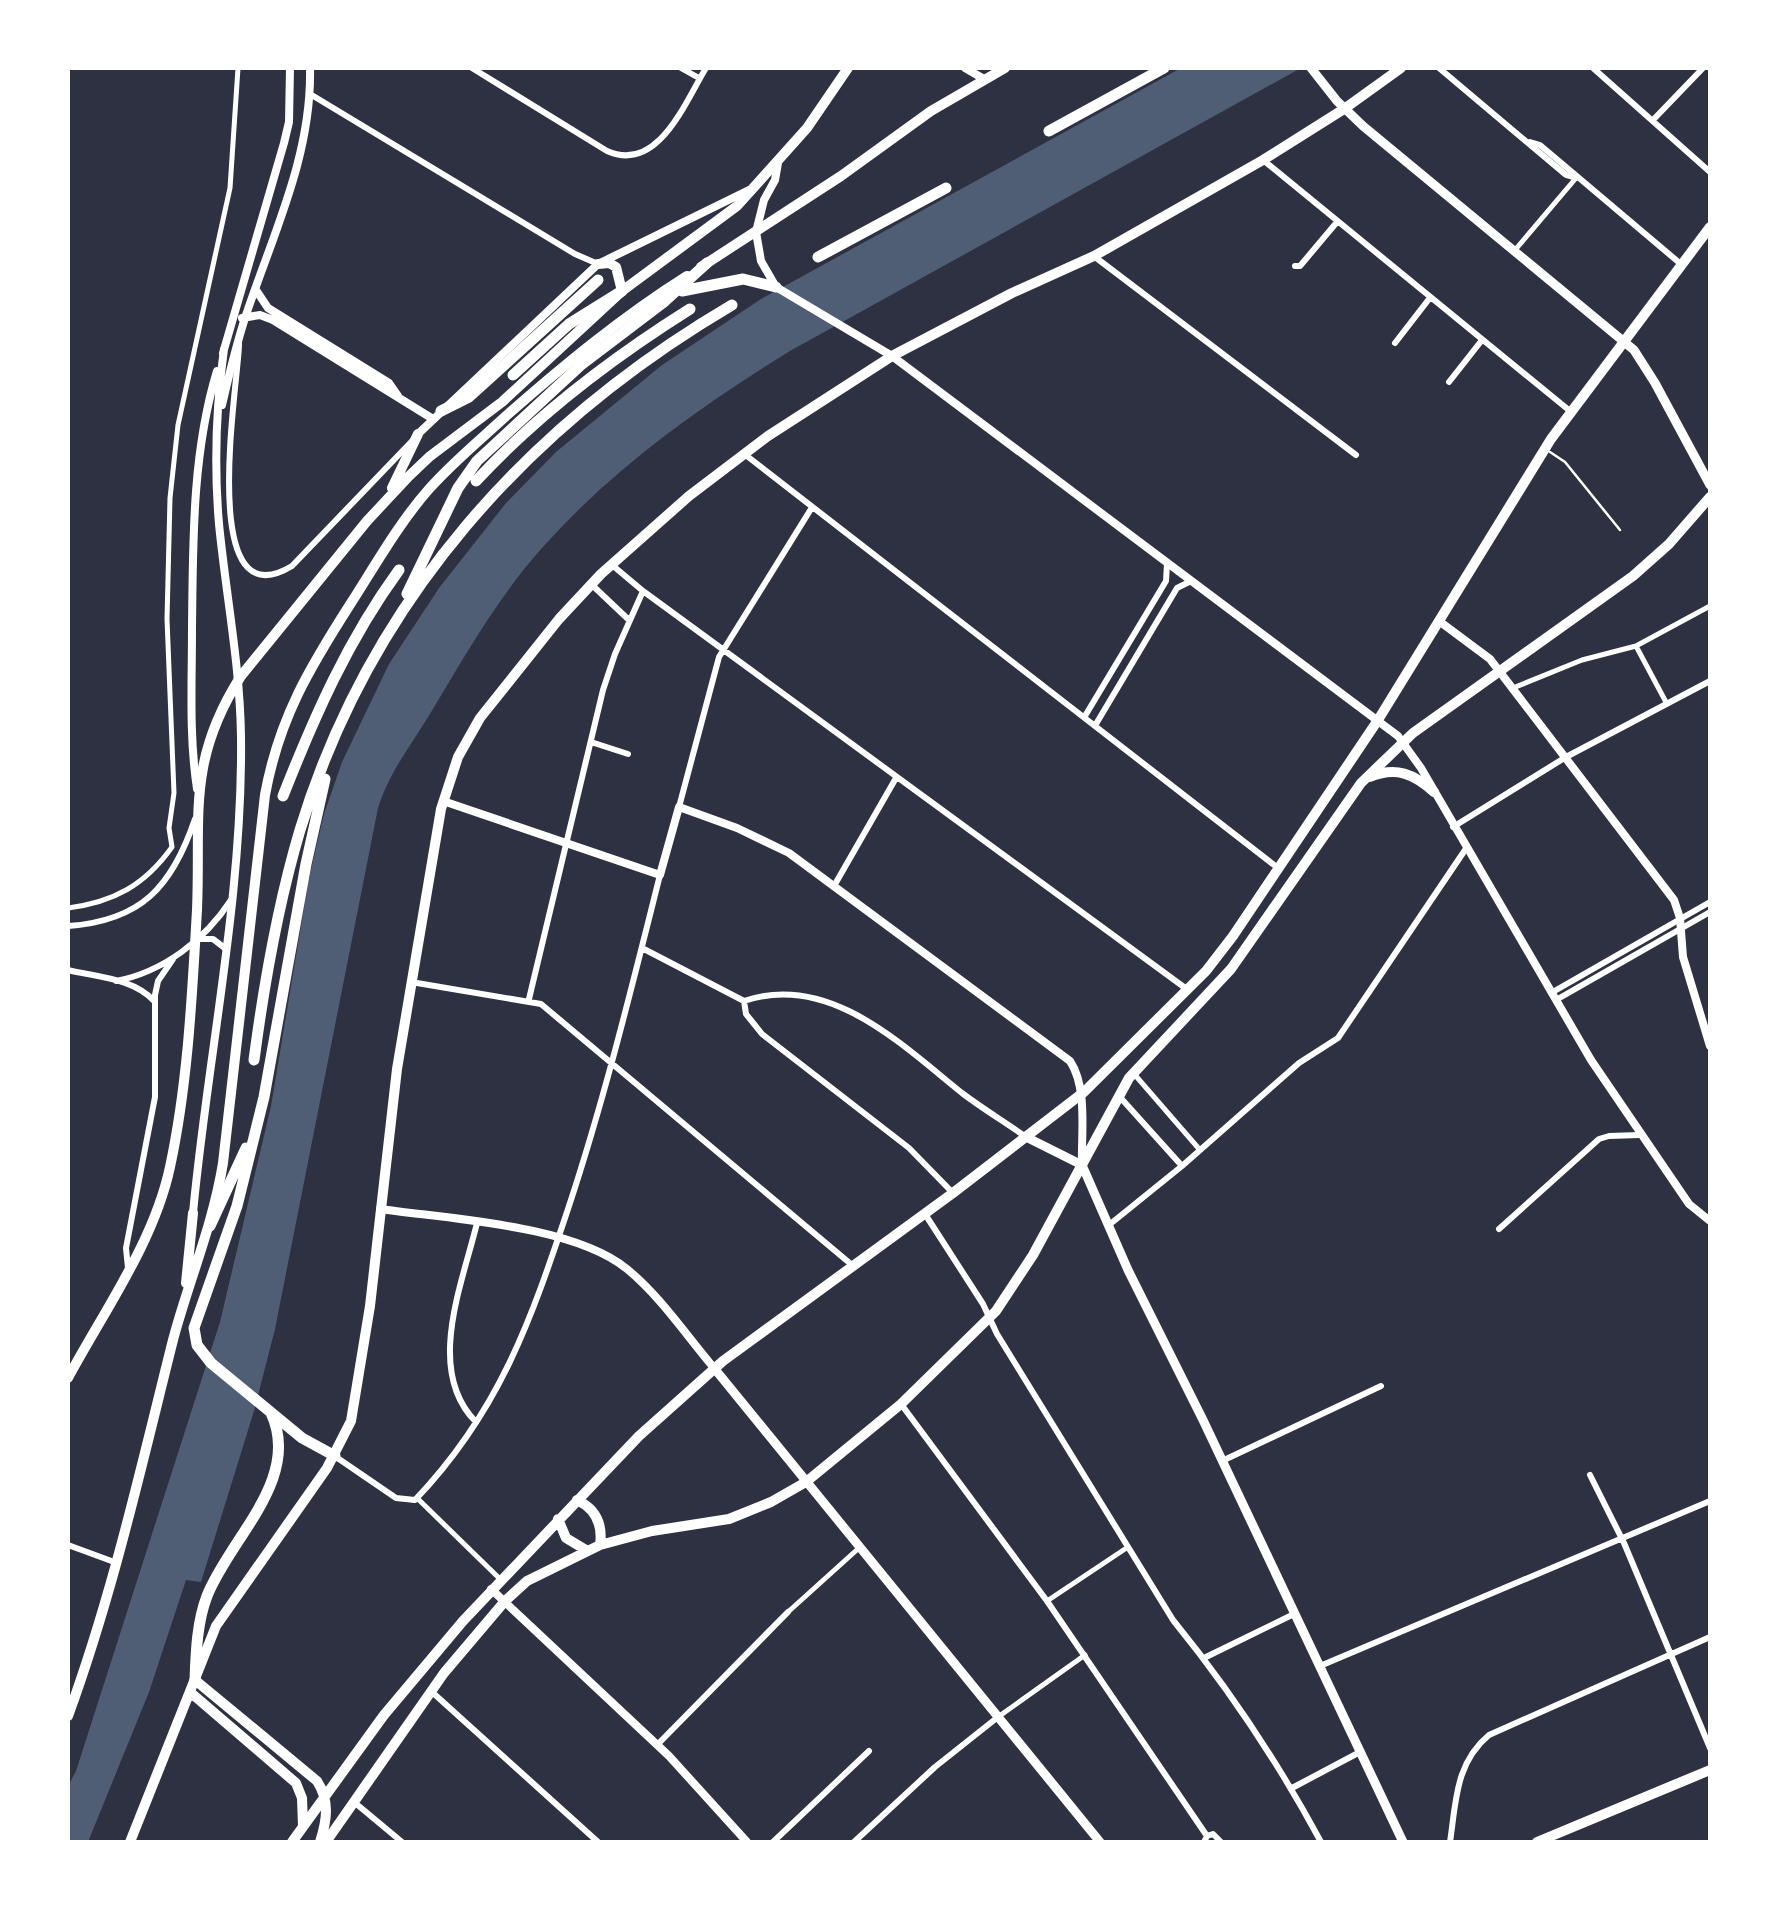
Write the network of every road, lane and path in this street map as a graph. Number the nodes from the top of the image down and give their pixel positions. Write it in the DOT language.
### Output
graph roads {
  1 [pos="238,68"];
  2 [pos="290,68"];
  3 [pos="310,68"];
  4 [pos="472,68"];
  5 [pos="682,68"];
  6 [pos="706,68"];
  7 [pos="848,68"];
  8 [pos="965,68"];
  9 [pos="1005,68"];
  10 [pos="1164,68"];
  11 [pos="1311,68"];
  12 [pos="1401,68"];
  13 [pos="1439,68"];
  14 [pos="1593,68"];
  15 [pos="1704,68"];
  16 [pos="699,78"];
  17 [pos="984,79"];
  18 [pos="310,94"];
  19 [pos="1344,109"];
  20 [pos="1653,120"];
  21 [pos="1049,131"];
  22 [pos="1263,160"];
  23 [pos="778,163"];
  24 [pos="1710,172"];
  25 [pos="1576,178"];
  26 [pos="758,185"];
  27 [pos="946,188"];
  28 [pos="1337,222"];
  29 [pos="1709,231"];
  30 [pos="756,232"];
  31 [pos="1515,250"];
  32 [pos="1094,256"];
  33 [pos="818,258"];
  34 [pos="708,263"];
  35 [pos="598,264"];
  36 [pos="1682,265"];
  37 [pos="1294,266"];
  38 [pos="598,280"];
  39 [pos="777,287"];
  40 [pos="256,290"];
  41 [pos="622,291"];
  42 [pos="674,294"];
  43 [pos="1429,299"];
  44 [pos="732,305"];
  45 [pos="690,310"];
  46 [pos="246,317"];
  47 [pos="231,324"];
  48 [pos="239,339"];
  49 [pos="1482,340"];
  50 [pos="1624,340"];
  51 [pos="1395,343"];
  52 [pos="224,349"];
  53 [pos="892,356"];
  54 [pos="513,375"];
  55 [pos="1449,382"];
  56 [pos="398,397"];
  57 [pos="1570,411"];
  58 [pos="437,415"];
  59 [pos="218,419"];
  60 [pos="418,434"];
  61 [pos="1544,448"];
  62 [pos="743,454"];
  63 [pos="1356,455"];
  64 [pos="476,481"];
  65 [pos="1710,485"];
  66 [pos="1710,497"];
  67 [pos="387,498"];
  68 [pos="811,509"];
  69 [pos="1620,530"];
  70 [pos="1167,563"];
  71 [pos="611,564"];
  72 [pos="399,570"];
  73 [pos="1190,581"];
  74 [pos="591,584"];
  75 [pos="643,591"];
  76 [pos="1158,594"];
  77 [pos="1170,601"];
  78 [pos="1710,606"];
  79 [pos="629,620"];
  80 [pos="1439,621"];
  81 [pos="386,639"];
  82 [pos="1636,646"];
  83 [pos="722,650"];
  84 [pos="1500,670"];
  85 [pos="1710,681"];
  86 [pos="1513,688"];
  87 [pos="1667,704"];
  88 [pos="1085,716"];
  89 [pos="1378,720"];
  90 [pos="1096,724"];
  91 [pos="334,740"];
  92 [pos="591,742"];
  93 [pos="1402,742"];
  94 [pos="628,754"];
  95 [pos="1566,757"];
  96 [pos="896,778"];
  97 [pos="1362,783"];
  98 [pos="1434,792"];
  99 [pos="198,794"];
  100 [pos="284,796"];
  101 [pos="443,800"];
  102 [pos="679,808"];
  103 [pos="196,818"];
  104 [pos="1453,827"];
  105 [pos="566,843"];
  106 [pos="1465,850"];
  107 [pos="1279,868"];
  108 [pos="660,875"];
  109 [pos="834,886"];
  110 [pos="235,895"];
  111 [pos="1710,902"];
  112 [pos="68,908"];
  113 [pos="1710,912"];
  114 [pos="1680,923"];
  115 [pos="68,926"];
  116 [pos="192,942"];
  117 [pos="642,948"];
  118 [pos="228,952"];
  119 [pos="173,959"];
  120 [pos="68,970"];
  121 [pos="116,980"];
  122 [pos="411,982"];
  123 [pos="1188,990"];
  124 [pos="1552,997"];
  125 [pos="529,999"];
  126 [pos="744,1001"];
  127 [pos="155,1002"];
  128 [pos="1710,1046"];
  129 [pos="254,1060"];
  130 [pos="612,1063"];
  131 [pos="1133,1073"];
  132 [pos="1080,1095"];
  133 [pos="1118,1095"];
  134 [pos="260,1116"];
  135 [pos="1639,1135"];
  136 [pos="1026,1137"];
  137 [pos="1201,1150"];
  138 [pos="1082,1165"];
  139 [pos="1182,1166"];
  140 [pos="953,1193"];
  141 [pos="380,1210"];
  142 [pos="193,1213"];
  143 [pos="925,1214"];
  144 [pos="1710,1221"];
  145 [pos="477,1223"];
  146 [pos="1108,1225"];
  147 [pos="210,1226"];
  148 [pos="1499,1230"];
  149 [pos="559,1236"];
  150 [pos="852,1265"];
  151 [pos="128,1268"];
  152 [pos="185,1299"];
  153 [pos="990,1318"];
  154 [pos="714,1368"];
  155 [pos="68,1378"];
  156 [pos="1380,1386"];
  157 [pos="902,1404"];
  158 [pos="265,1407"];
  159 [pos="476,1422"];
  160 [pos="334,1456"];
  161 [pos="1222,1461"];
  162 [pos="1590,1474"];
  163 [pos="806,1482"];
  164 [pos="417,1498"];
  165 [pos="577,1500"];
  166 [pos="1710,1501"];
  167 [pos="558,1518"];
  168 [pos="1622,1538"];
  169 [pos="68,1545"];
  170 [pos="600,1545"];
  171 [pos="860,1547"];
  172 [pos="1128,1547"];
  173 [pos="586,1550"];
  174 [pos="118,1563"];
  175 [pos="500,1579"];
  176 [pos="491,1589"];
  177 [pos="1297,1591"];
  178 [pos="1285,1596"];
  179 [pos="1048,1600"];
  180 [pos="505,1601"];
  181 [pos="788,1612"];
  182 [pos="1294,1614"];
  183 [pos="1710,1637"];
  184 [pos="1085,1654"];
  185 [pos="1671,1654"];
  186 [pos="1206,1658"];
  187 [pos="1319,1667"];
  188 [pos="193,1686"];
  189 [pos="431,1691"];
  190 [pos="68,1716"];
  191 [pos="998,1717"];
  192 [pos="658,1745"];
  193 [pos="1710,1748"];
  194 [pos="868,1751"];
  195 [pos="1360,1752"];
  196 [pos="1710,1770"];
  197 [pos="1292,1788"];
  198 [pos="325,1796"];
  199 [pos="354,1802"];
  200 [pos="303,1827"];
  201 [pos="1205,1839"];
  202 [pos="130,1842"];
  203 [pos="292,1842"];
  204 [pos="323,1842"];
  205 [pos="402,1842"];
  206 [pos="597,1842"];
  207 [pos="747,1842"];
  208 [pos="773,1842"];
  209 [pos="854,1842"];
  210 [pos="1100,1842"];
  211 [pos="1221,1842"];
  212 [pos="1321,1842"];
  213 [pos="1403,1842"];
  214 [pos="1450,1842"];
  215 [pos="1537,1842"];
  1 -- 112 [label="street"];
  2 -- 47 [label="street"];
  3 -- 18 [label="street"];
  4 -- 16 [label="street"];
  5 -- 16 [label="street"];
  6 -- 16 [label="street"];
  7 -- 23 [label="main road"];
  8 -- 17 [label="street"];
  9 -- 17 [label="main road"];
  10 -- 21 [label="highway"];
  11 -- 19 [label="main road"];
  12 -- 19 [label="main road"];
  13 -- 25 [label="street"];
  14 -- 20 [label="street"];
  15 -- 20 [label="street"];
  17 -- 30 [label="main road"];
  18 -- 35 [label="street"];
  18 -- 40 [label="street"];
  19 -- 22 [label="main road"];
  19 -- 31 [label="main road"];
  20 -- 24 [label="street"];
  22 -- 28 [label="street"];
  22 -- 32 [label="main road"];
  23 -- 26 [label="main road"];
  23 -- 30 [label="street"];
  25 -- 31 [label="street"];
  25 -- 36 [label="street"];
  26 -- 35 [label="street"];
  26 -- 41 [label="main road"];
  27 -- 33 [label="highway"];
  28 -- 37 [label="street"];
  28 -- 43 [label="street"];
  29 -- 36 [label="main road"];
  30 -- 34 [label="main road"];
  30 -- 39 [label="street"];
  31 -- 50 [label="main road"];
  32 -- 53 [label="main road"];
  32 -- 63 [label="street"];
  34 -- 42 [label="highway"];
  34 -- 147 [label="main road"];
  35 -- 41 [label="main road"];
  35 -- 58 [label="street"];
  36 -- 50 [label="main road"];
  38 -- 58 [label="highway"];
  39 -- 42 [label="highway"];
  39 -- 53 [label="street"];
  40 -- 46 [label="street"];
  40 -- 56 [label="street"];
  41 -- 54 [label="highway"];
  41 -- 67 [label="main road"];
  42 -- 81 [label="highway"];
  43 -- 49 [label="street"];
  43 -- 51 [label="street"];
  44 -- 81 [label="highway"];
  45 -- 64 [label="highway"];
  46 -- 47 [label="street"];
  46 -- 48 [label="street"];
  46 -- 56 [label="street"];
  47 -- 52 [label="street"];
  48 -- 59 [label="street"];
  48 -- 60 [label="street"];
  49 -- 55 [label="street"];
  49 -- 57 [label="street"];
  50 -- 57 [label="main road"];
  50 -- 65 [label="main road"];
  52 -- 59 [label="street"];
  52 -- 99 [label="street"];
  53 -- 62 [label="main road"];
  53 -- 70 [label="street"];
  56 -- 58 [label="street"];
  57 -- 61 [label="main road"];
  58 -- 60 [label="street"];
  59 -- 110 [label="street"];
  60 -- 67 [label="main road"];
  61 -- 69 [label="lane"];
  61 -- 80 [label="main road"];
  62 -- 68 [label="street"];
  62 -- 71 [label="main road"];
  66 -- 84 [label="main road"];
  67 -- 99 [label="main road"];
  68 -- 83 [label="street"];
  68 -- 88 [label="street"];
  70 -- 73 [label="street"];
  70 -- 76 [label="street"];
  71 -- 74 [label="main road"];
  71 -- 75 [label="street"];
  72 -- 100 [label="highway"];
  73 -- 77 [label="street"];
  73 -- 89 [label="street"];
  74 -- 79 [label="street"];
  74 -- 101 [label="main road"];
  75 -- 79 [label="street"];
  75 -- 83 [label="street"];
  76 -- 77 [label="street"];
  76 -- 88 [label="street"];
  77 -- 90 [label="street"];
  78 -- 82 [label="street"];
  79 -- 92 [label="street"];
  80 -- 84 [label="street"];
  80 -- 89 [label="main road"];
  81 -- 91 [label="highway"];
  82 -- 86 [label="street"];
  82 -- 87 [label="street"];
  83 -- 96 [label="street"];
  83 -- 102 [label="street"];
  84 -- 86 [label="street"];
  84 -- 93 [label="main road"];
  85 -- 87 [label="street"];
  86 -- 95 [label="street"];
  87 -- 95 [label="street"];
  88 -- 90 [label="street"];
  89 -- 93 [label="street"];
  89 -- 107 [label="main road"];
  90 -- 107 [label="street"];
  91 -- 129 [label="highway"];
  91 -- 134 [label="highway"];
  92 -- 94 [label="street"];
  92 -- 105 [label="street"];
  93 -- 97 [label="main road"];
  93 -- 98 [label="street"];
  95 -- 104 [label="street"];
  95 -- 114 [label="street"];
  96 -- 109 [label="street"];
  96 -- 123 [label="street"];
  97 -- 98 [label="main road"];
  97 -- 131 [label="main road"];
  98 -- 104 [label="street"];
  99 -- 103 [label="main road"];
  101 -- 105 [label="street"];
  101 -- 122 [label="main road"];
  102 -- 108 [label="street"];
  102 -- 109 [label="street"];
  103 -- 115 [label="street"];
  103 -- 151 [label="main road"];
  104 -- 106 [label="street"];
  105 -- 108 [label="street"];
  105 -- 125 [label="street"];
  106 -- 124 [label="street"];
  106 -- 137 [label="street"];
  107 -- 123 [label="main road"];
  108 -- 117 [label="street"];
  109 -- 132 [label="street"];
  110 -- 116 [label="street"];
  110 -- 118 [label="street"];
  111 -- 114 [label="street"];
  113 -- 114 [label="street"];
  114 -- 124 [label="street"];
  114 -- 128 [label="street"];
  116 -- 118 [label="street"];
  116 -- 119 [label="street"];
  117 -- 126 [label="street"];
  117 -- 130 [label="street"];
  118 -- 142 [label="street"];
  119 -- 121 [label="street"];
  119 -- 127 [label="street"];
  120 -- 121 [label="street"];
  121 -- 127 [label="street"];
  122 -- 125 [label="street"];
  122 -- 141 [label="main road"];
  123 -- 132 [label="main road"];
  124 -- 135 [label="street"];
  125 -- 130 [label="street"];
  126 -- 136 [label="street"];
  126 -- 140 [label="street"];
  127 -- 151 [label="street"];
  130 -- 149 [label="street"];
  130 -- 150 [label="street"];
  131 -- 133 [label="main road"];
  131 -- 137 [label="street"];
  132 -- 136 [label="main road"];
  132 -- 138 [label="street"];
  133 -- 138 [label="main road"];
  133 -- 139 [label="street"];
  134 -- 147 [label="highway"];
  134 -- 158 [label="highway"];
  135 -- 144 [label="street"];
  135 -- 148 [label="street"];
  136 -- 138 [label="main road"];
  136 -- 140 [label="main road"];
  137 -- 139 [label="street"];
  138 -- 146 [label="main road"];
  138 -- 153 [label="main road"];
  139 -- 146 [label="street"];
  140 -- 143 [label="main road"];
  141 -- 145 [label="street"];
  141 -- 160 [label="main road"];
  142 -- 147 [label="main road"];
  142 -- 152 [label="main road"];
  143 -- 150 [label="main road"];
  143 -- 153 [label="street"];
  145 -- 149 [label="street"];
  145 -- 159 [label="street"];
  146 -- 161 [label="main road"];
  147 -- 152 [label="main road"];
  149 -- 154 [label="street"];
  149 -- 159 [label="street"];
  150 -- 154 [label="main road"];
  151 -- 155 [label="main road"];
  152 -- 174 [label="main road"];
  153 -- 157 [label="main road"];
  153 -- 172 [label="street"];
  154 -- 163 [label="main road"];
  154 -- 165 [label="main road"];
  156 -- 161 [label="street"];
  157 -- 163 [label="main road"];
  157 -- 179 [label="street"];
  158 -- 160 [label="highway"];
  158 -- 188 [label="highway"];
  159 -- 164 [label="street"];
  160 -- 164 [label="street"];
  160 -- 188 [label="main road"];
  161 -- 178 [label="main road"];
  162 -- 168 [label="street"];
  163 -- 170 [label="main road"];
  163 -- 171 [label="main road"];
  164 -- 175 [label="street"];
  165 -- 167 [label="main road"];
  165 -- 170 [label="main road"];
  166 -- 168 [label="street"];
  167 -- 173 [label="main road"];
  167 -- 175 [label="main road"];
  168 -- 185 [label="street"];
  168 -- 187 [label="street"];
  169 -- 174 [label="street"];
  170 -- 173 [label="main road"];
  171 -- 181 [label="street"];
  171 -- 191 [label="main road"];
  172 -- 179 [label="street"];
  172 -- 186 [label="street"];
  173 -- 180 [label="main road"];
  174 -- 190 [label="main road"];
  175 -- 176 [label="main road"];
  176 -- 180 [label="street"];
  176 -- 198 [label="main road"];
  177 -- 178 [label="lane"];
  178 -- 182 [label="main road"];
  179 -- 184 [label="street"];
  180 -- 189 [label="main road"];
  180 -- 192 [label="street"];
  181 -- 192 [label="street"];
  182 -- 186 [label="street"];
  182 -- 187 [label="main road"];
  183 -- 185 [label="street"];
  184 -- 191 [label="street"];
  184 -- 201 [label="street"];
  185 -- 193 [label="street"];
  185 -- 214 [label="street"];
  186 -- 197 [label="street"];
  187 -- 195 [label="main road"];
  188 -- 198 [label="main road"];
  188 -- 200 [label="main road"];
  188 -- 202 [label="main road"];
  189 -- 199 [label="main road"];
  189 -- 206 [label="street"];
  191 -- 209 [label="street"];
  191 -- 210 [label="main road"];
  192 -- 207 [label="street"];
  194 -- 208 [label="street"];
  195 -- 197 [label="street"];
  195 -- 213 [label="main road"];
  196 -- 215 [label="main road"];
  197 -- 212 [label="street"];
  198 -- 200 [label="main road"];
  198 -- 204 [label="main road"];
  199 -- 204 [label="main road"];
  199 -- 205 [label="street"];
  200 -- 203 [label="main road"];
  201 -- 211 [label="street"];
}
